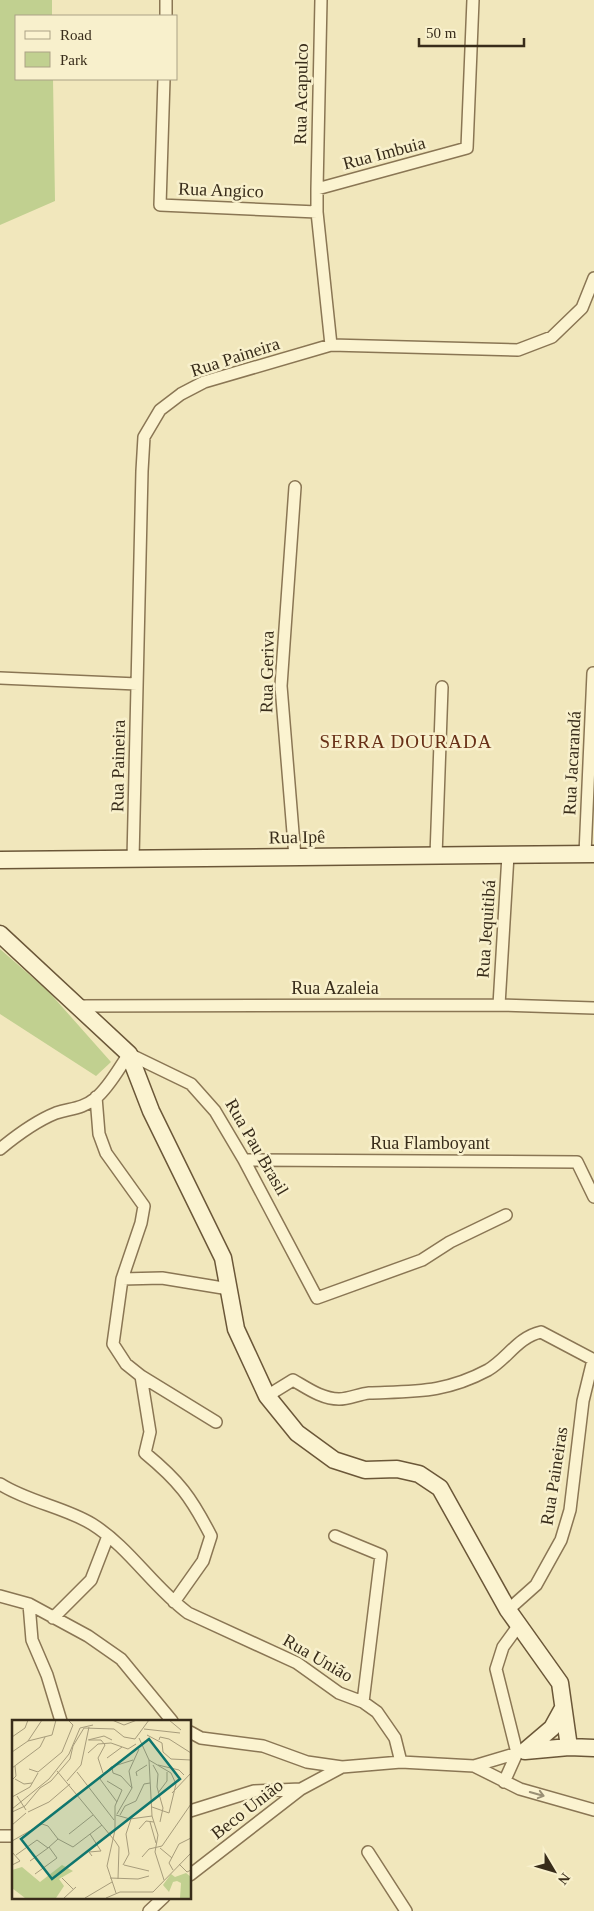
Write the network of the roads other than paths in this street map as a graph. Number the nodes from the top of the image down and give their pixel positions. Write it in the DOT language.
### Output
graph roads {
  1 [pos="166,0"];
  2 [pos="320,0"];
  3 [pos="473,0"];
  4 [pos="166,15"];
  5 [pos="164,80"];
  6 [pos="317,188"];
  7 [pos="317,212"];
  8 [pos="594,278"];
  9 [pos="331,345"];
  10 [pos="295,487"];
  11 [pos="594,674"];
  12 [pos="0,678"];
  13 [pos="137,684"];
  14 [pos="442,687"];
  15 [pos="590,854"];
  16 [pos="508,855"];
  17 [pos="436,856"];
  18 [pos="295,857"];
  19 [pos="133,859"];
  20 [pos="0,860"];
  21 [pos="0,934"];
  22 [pos="498,1005"];
  23 [pos="77,1006"];
  24 [pos="594,1008"];
  25 [pos="129,1054"];
  26 [pos="96,1097"];
  27 [pos="0,1148"];
  28 [pos="244,1160"];
  29 [pos="594,1197"];
  30 [pos="506,1215"];
  31 [pos="122,1279"];
  32 [pos="229,1289"];
  33 [pos="594,1360"];
  34 [pos="141,1376"];
  35 [pos="267,1396"];
  36 [pos="216,1422"];
  37 [pos="0,1484"];
  38 [pos="108,1536"];
  39 [pos="335,1536"];
  40 [pos="0,1596"];
  41 [pos="174,1602"];
  42 [pos="29,1604"];
  43 [pos="508,1610"];
  44 [pos="53,1618"];
  45 [pos="519,1625"];
  46 [pos="363,1702"];
  47 [pos="563,1708"];
  48 [pos="61,1720"];
  49 [pos="171,1720"];
  50 [pos="191,1732"];
  51 [pos="569,1747"];
  52 [pos="594,1748"];
  53 [pos="521,1752"];
  54 [pos="401,1762"];
  55 [pos="474,1766"];
  56 [pos="342,1767"];
  57 [pos="504,1782"];
  58 [pos="301,1789"];
  59 [pos="594,1810"];
  60 [pos="191,1811"];
  61 [pos="368,1852"];
  62 [pos="191,1874"];
  63 [pos="163,1898"];
  64 [pos="149,1911"];
  65 [pos="406,1911"];
  1 -- 4 [label="street"];
  2 -- 6 [label="street, Rua Acapulco"];
  3 -- 6 [label="street, Rua Imbuia"];
  5 -- 7 [label="street, Rua Angico"];
  6 -- 7 [label="street"];
  7 -- 9 [label="street"];
  8 -- 9 [label="street, Rua Paineira"];
  9 -- 13 [label="street, Rua Paineira"];
  10 -- 18 [label="street, Rua Geriva"];
  11 -- 15 [label="street, Rua Jacarandá"];
  12 -- 13 [label="street"];
  13 -- 19 [label="street, Rua Paineira"];
  14 -- 17 [label="street"];
  15 -- 16 [label="street, Rua Ipê"];
  16 -- 17 [label="street, Rua Ipê"];
  16 -- 22 [label="street, Rua Jequitibá"];
  17 -- 18 [label="street, Rua Ipê"];
  18 -- 19 [label="street, Rua Ipê"];
  19 -- 20 [label="street, Rua Ipê"];
  21 -- 23 [label="street, Rua Pau Brasil"];
  22 -- 23 [label="street, Rua Azaleia"];
  22 -- 24 [label="street, Rua Azaleia"];
  23 -- 25 [label="street, Rua Pau Brasil"];
  25 -- 26 [label="street"];
  25 -- 28 [label="street, Rua Pau Brasil"];
  25 -- 32 [label="street"];
  26 -- 27 [label="street"];
  26 -- 31 [label="street"];
  28 -- 29 [label="street, Rua Flamboyant"];
  28 -- 30 [label="street, Rua Pau Brasil"];
  31 -- 32 [label="street"];
  31 -- 34 [label="street"];
  32 -- 35 [label="street"];
  33 -- 35 [label="street"];
  33 -- 43 [label="street, Rua Paineiras"];
  34 -- 36 [label="street"];
  34 -- 41 [label="street"];
  35 -- 43 [label="street"];
  37 -- 38 [label="street, Rua União"];
  38 -- 41 [label="street, Rua União"];
  38 -- 44 [label="street"];
  39 -- 46 [label="street"];
  40 -- 42 [label="street"];
  41 -- 46 [label="street, Rua União"];
  42 -- 44 [label="street"];
  42 -- 48 [label="street"];
  43 -- 45 [label="street"];
  44 -- 49 [label="street"];
  45 -- 47 [label="street"];
  45 -- 53 [label="street"];
  46 -- 54 [label="street, Rua União"];
  47 -- 51 [label="street"];
  47 -- 53 [label="street"];
  50 -- 56 [label="street"];
  51 -- 52 [label="street"];
  51 -- 53 [label="street"];
  53 -- 55 [label="street"];
  53 -- 57 [label="street"];
  54 -- 55 [label="street"];
  54 -- 56 [label="street"];
  55 -- 57 [label="street"];
  56 -- 58 [label="street, Beco União"];
  57 -- 59 [label="street, one-way"];
  58 -- 60 [label="street"];
  58 -- 62 [label="street, Beco União"];
  61 -- 65 [label="street"];
  63 -- 64 [label="street"];
}
